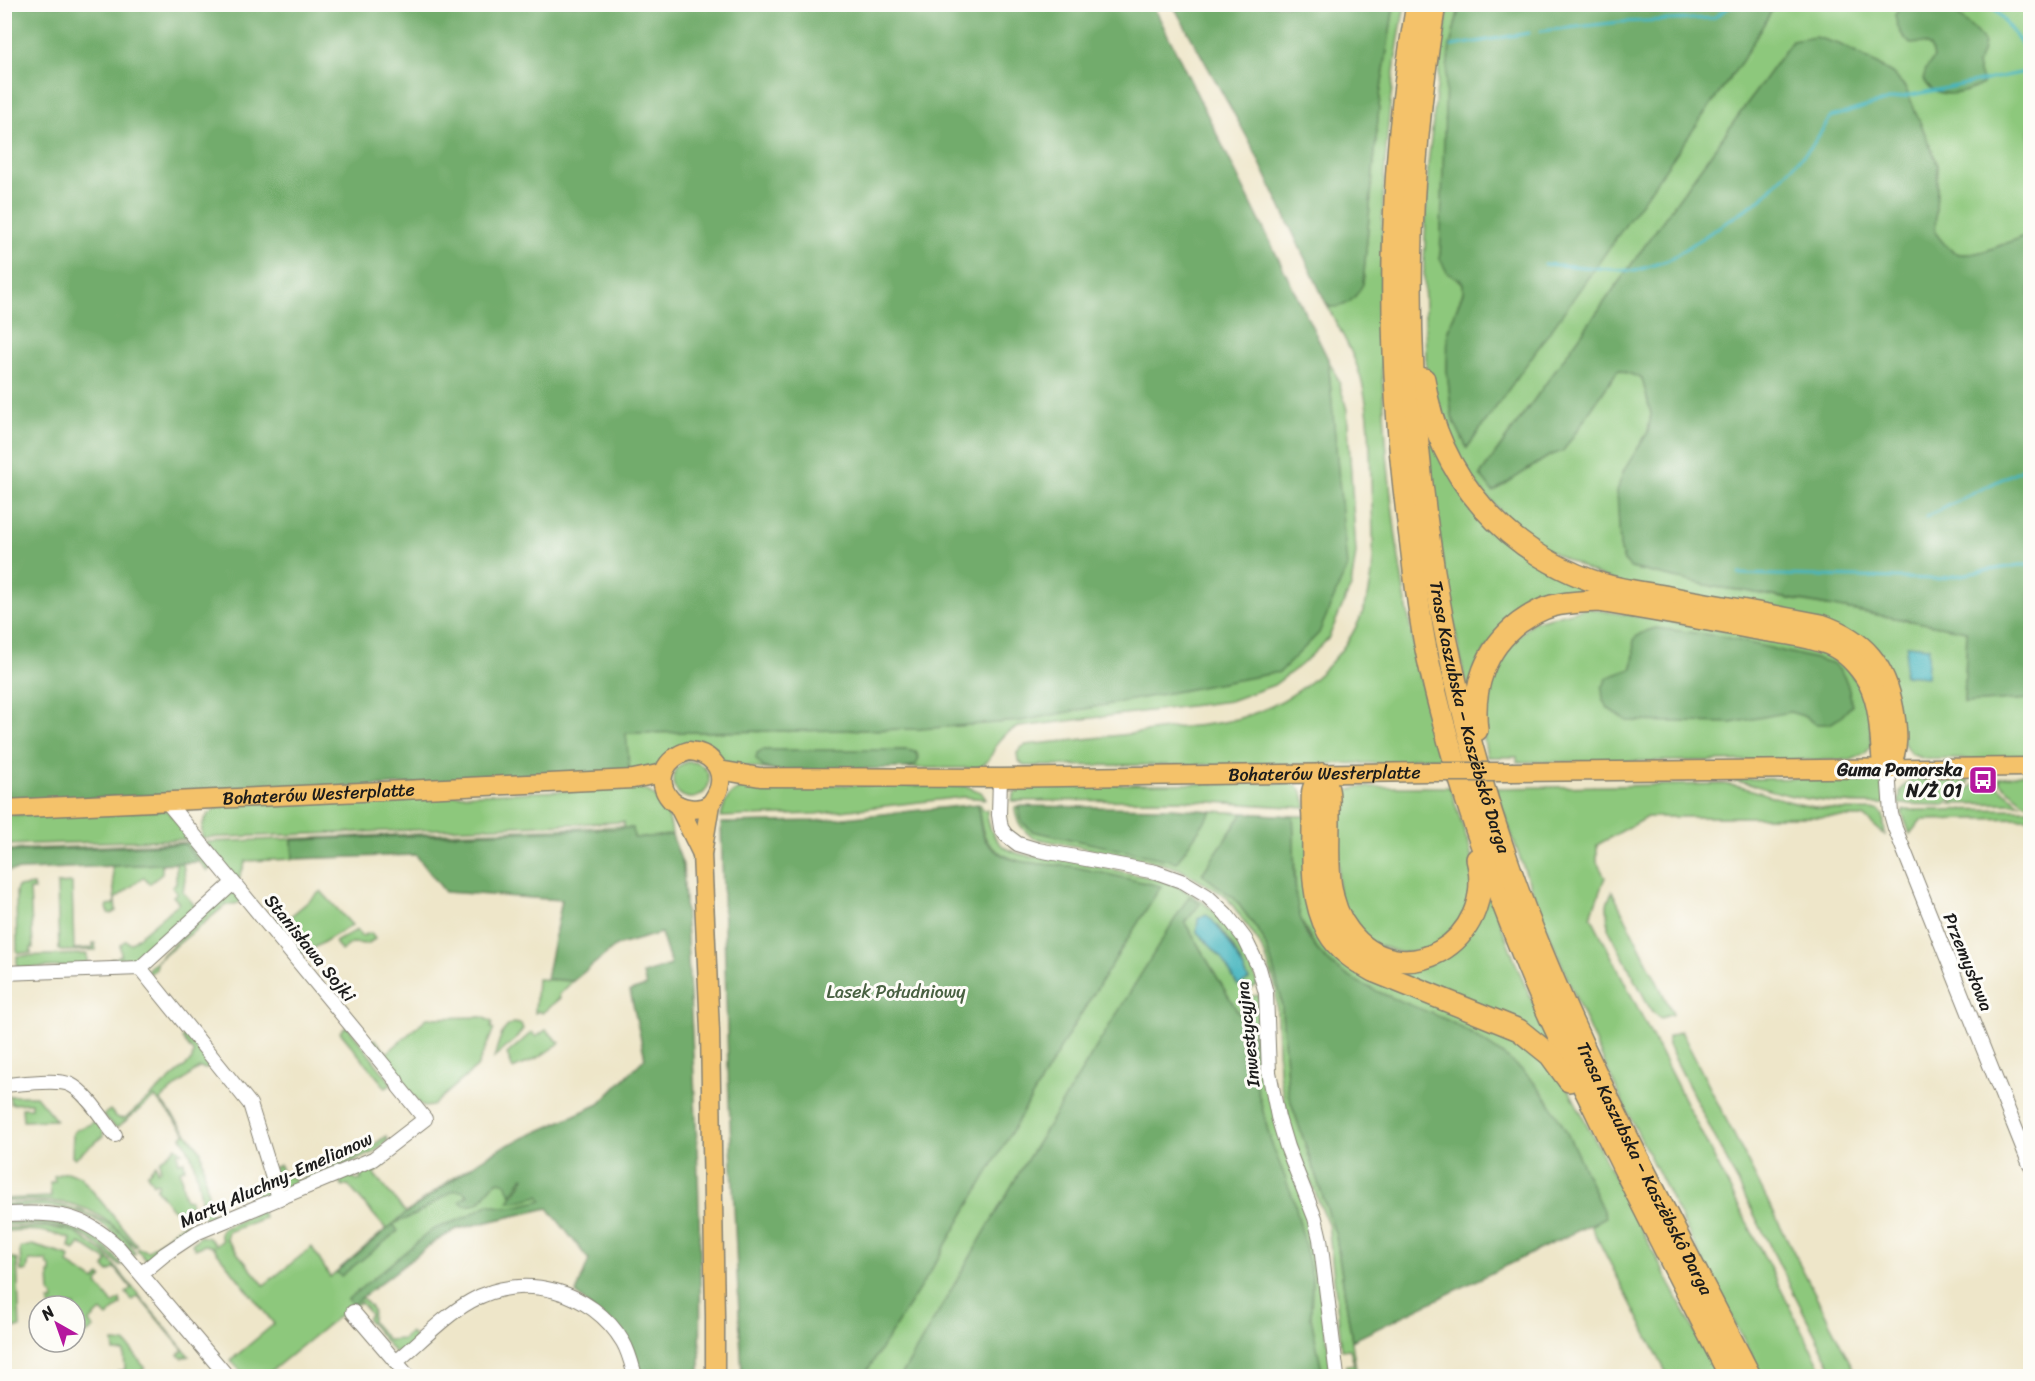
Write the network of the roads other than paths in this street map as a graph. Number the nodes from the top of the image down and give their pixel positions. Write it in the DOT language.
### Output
graph roads {
  1 [pos="1417,4"];
  2 [pos="1436,4"];
  3 [pos="1411,286"];
  4 [pos="2031,767"];
  5 [pos="1888,769"];
  6 [pos="718,770"];
  7 [pos="1322,774"];
  8 [pos="760,777"];
  9 [pos="1000,778"];
  10 [pos="663,779"];
  11 [pos="1464,792"];
  12 [pos="714,797"];
  13 [pos="166,802"];
  14 [pos="678,805"];
  15 [pos="1489,805"];
  16 [pos="4,809"];
  17 [pos="702,854"];
  18 [pos="233,883"];
  19 [pos="140,968"];
  20 [pos="4,973"];
  21 [pos="4,1085"];
  22 [pos="425,1119"];
  23 [pos="115,1135"];
  24 [pos="1620,1161"];
  25 [pos="2031,1164"];
  26 [pos="279,1198"];
  27 [pos="4,1214"];
  28 [pos="141,1274"];
  29 [pos="353,1312"];
  30 [pos="396,1362"];
  31 [pos="227,1377"];
  32 [pos="408,1377"];
  33 [pos="635,1377"];
  34 [pos="715,1377"];
  35 [pos="1337,1377"];
  36 [pos="1730,1377"];
  37 [pos="1750,1377"];
  1 -- 11 [label="highway, Trasa Kaszubska – Kaszëbskô Darga"];
  2 -- 3 [label="highway, Trasa Kaszubska – Kaszëbskô Darga"];
  3 -- 5 [label="highway"];
  3 -- 15 [label="highway, Trasa Kaszubska – Kaszëbskô Darga"];
  4 -- 5 [label="main road, Bohaterów Westerplatte"];
  5 -- 7 [label="main road, Bohaterów Westerplatte, bridge"];
  5 -- 15 [label="highway"];
  5 -- 25 [label="street, Przemysłowa"];
  6 -- 8 [label="main road, Bohaterów Westerplatte"];
  6 -- 10 [label="main road"];
  6 -- 12 [label="main road"];
  7 -- 9 [label="main road, Bohaterów Westerplatte"];
  7 -- 11 [label="highway"];
  7 -- 24 [label="highway"];
  8 -- 9 [label="main road, Bohaterów Westerplatte"];
  8 -- 12 [label="main road, Bohaterów Westerplatte"];
  9 -- 35 [label="street, Inwestycyjna"];
  10 -- 13 [label="main road, Bohaterów Westerplatte"];
  10 -- 14 [label="main road"];
  11 -- 24 [label="highway, Trasa Kaszubska – Kaszëbskô Darga"];
  12 -- 14 [label="main road"];
  12 -- 17 [label="main road"];
  13 -- 16 [label="main road, Bohaterów Westerplatte"];
  13 -- 18 [label="street, Stanisława Sojki"];
  14 -- 17 [label="main road"];
  15 -- 37 [label="highway, Trasa Kaszubska – Kaszëbskô Darga"];
  17 -- 34 [label="main road"];
  18 -- 19 [label="street"];
  18 -- 22 [label="street, Stanisława Sojki"];
  19 -- 20 [label="street"];
  19 -- 26 [label="street"];
  21 -- 23 [label="street"];
  22 -- 26 [label="street, Marty Aluchny-Emelianow"];
  24 -- 36 [label="highway, Trasa Kaszubska – Kaszëbskô Darga"];
  26 -- 28 [label="street, Marty Aluchny-Emelianow"];
  27 -- 28 [label="street"];
  28 -- 31 [label="street"];
  29 -- 30 [label="street"];
  30 -- 32 [label="street"];
  30 -- 33 [label="street"];
}
